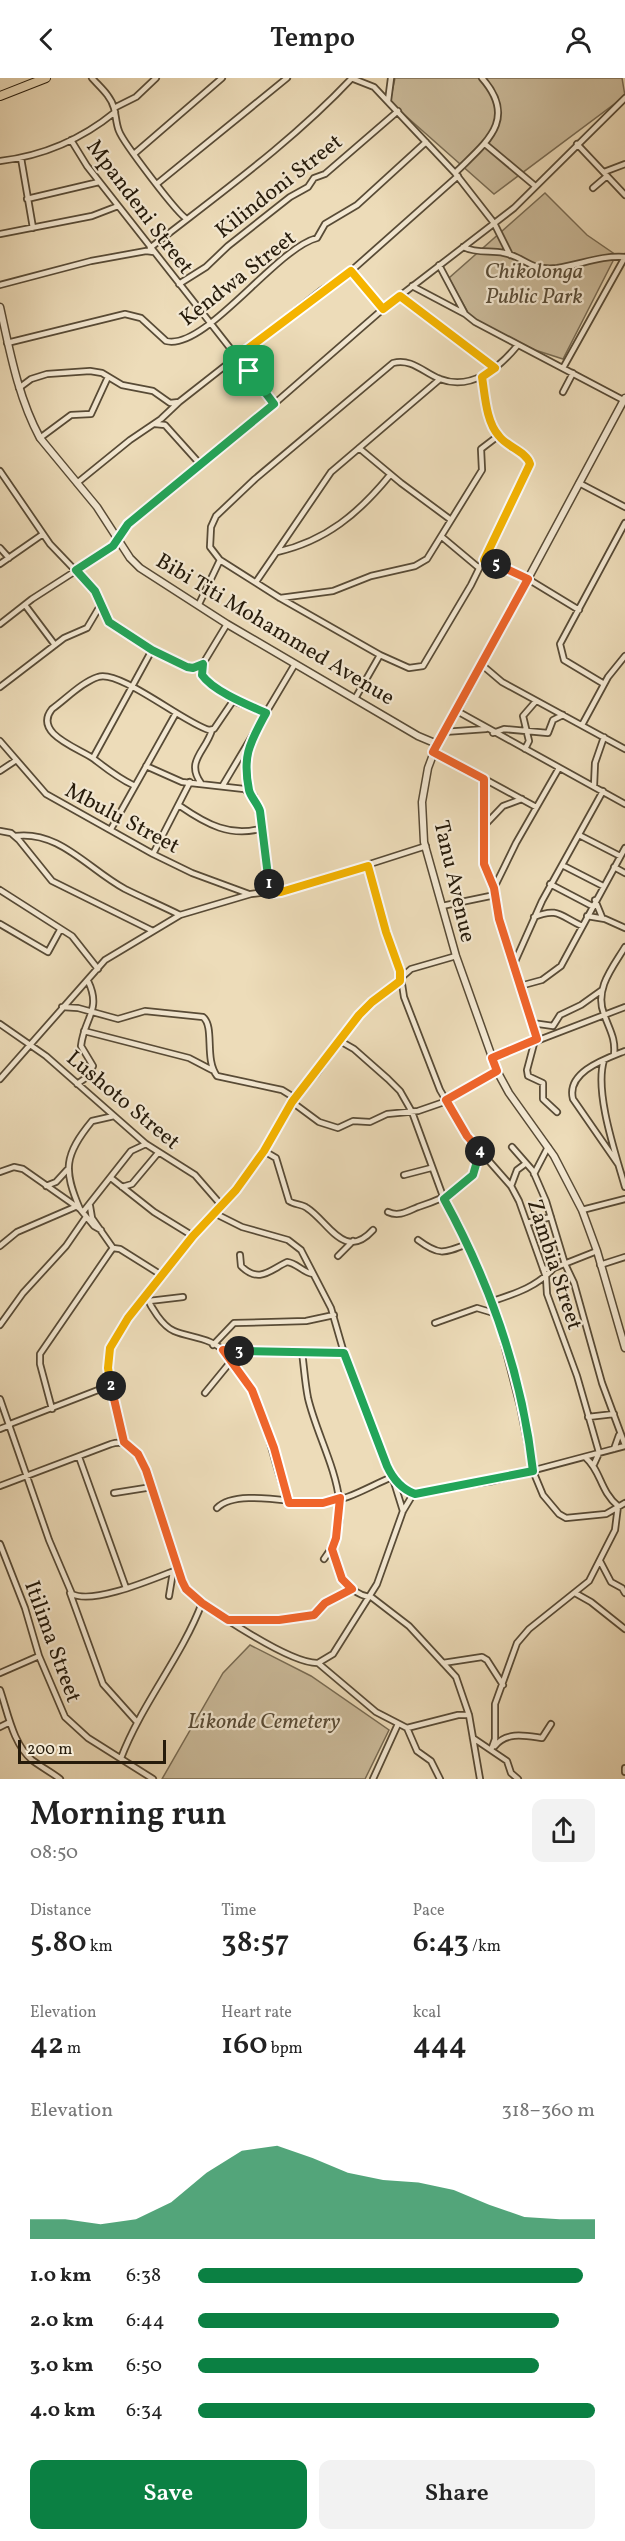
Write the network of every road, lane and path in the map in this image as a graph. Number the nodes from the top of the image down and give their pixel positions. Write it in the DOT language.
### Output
graph roads {
  1 [pos="46,78"];
  2 [pos="92,78"];
  3 [pos="156,78"];
  4 [pos="222,78"];
  5 [pos="287,78"];
  6 [pos="352,78"];
  7 [pos="391,78"];
  8 [pos="482,78"];
  9 [pos="0,96"];
  10 [pos="625,98"];
  11 [pos="388,101"];
  12 [pos="115,110"];
  13 [pos="398,111"];
  14 [pos="71,140"];
  15 [pos="426,142"];
  16 [pos="484,144"];
  17 [pos="577,144"];
  18 [pos="134,154"];
  19 [pos="21,158"];
  20 [pos="0,161"];
  21 [pos="625,164"];
  22 [pos="456,174"];
  23 [pos="606,174"];
  24 [pos="99,182"];
  25 [pos="158,183"];
  26 [pos="534,185"];
  27 [pos="593,188"];
  28 [pos="625,195"];
  29 [pos="27,199"];
  30 [pos="118,206"];
  31 [pos="177,213"];
  32 [pos="187,219"];
  33 [pos="494,223"];
  34 [pos="177,227"];
  35 [pos="33,228"];
  36 [pos="0,234"];
  37 [pos="463,247"];
  38 [pos="152,250"];
  39 [pos="510,255"];
  40 [pos="625,257"];
  41 [pos="439,265"];
  42 [pos="351,271"];
  43 [pos="179,284"];
  44 [pos="0,285"];
  45 [pos="412,286"];
  46 [pos="400,296"];
  47 [pos="0,307"];
  48 [pos="383,309"];
  49 [pos="465,314"];
  50 [pos="211,322"];
  51 [pos="2,328"];
  52 [pos="7,343"];
  53 [pos="517,346"];
  54 [pos="238,356"];
  55 [pos="495,368"];
  56 [pos="563,368"];
  57 [pos="573,373"];
  58 [pos="108,377"];
  59 [pos="482,377"];
  60 [pos="440,379"];
  61 [pos="19,387"];
  62 [pos="563,392"];
  63 [pos="625,400"];
  64 [pos="179,402"];
  65 [pos="274,404"];
  66 [pos="154,424"];
  67 [pos="498,436"];
  68 [pos="40,438"];
  69 [pos="359,448"];
  70 [pos="200,464"];
  71 [pos="0,471"];
  72 [pos="390,475"];
  73 [pos="77,483"];
  74 [pos="579,483"];
  75 [pos="625,507"];
  76 [pos="451,520"];
  77 [pos="625,523"];
  78 [pos="43,534"];
  79 [pos="442,537"];
  80 [pos="118,540"];
  81 [pos="0,548"];
  82 [pos="277,552"];
  83 [pos="9,558"];
  84 [pos="220,560"];
  85 [pos="484,560"];
  86 [pos="0,564"];
  87 [pos="479,568"];
  88 [pos="76,570"];
  89 [pos="528,579"];
  90 [pos="256,582"];
  91 [pos="280,598"];
  92 [pos="199,604"];
  93 [pos="25,605"];
  94 [pos="100,606"];
  95 [pos="579,610"];
  96 [pos="0,624"];
  97 [pos="227,624"];
  98 [pos="55,645"];
  99 [pos="152,650"];
  100 [pos="380,655"];
  101 [pos="625,656"];
  102 [pos="203,664"];
  103 [pos="295,664"];
  104 [pos="482,666"];
  105 [pos="604,684"];
  106 [pos="131,686"];
  107 [pos="0,687"];
  108 [pos="356,697"];
  109 [pos="235,700"];
  110 [pos="536,701"];
  111 [pos="457,711"];
  112 [pos="176,713"];
  113 [pos="266,713"];
  114 [pos="563,715"];
  115 [pos="582,725"];
  116 [pos="486,729"];
  117 [pos="525,729"];
  118 [pos="212,730"];
  119 [pos="444,732"];
  120 [pos="493,733"];
  121 [pos="603,737"];
  122 [pos="0,741"];
  123 [pos="437,744"];
  124 [pos="625,748"];
  125 [pos="247,750"];
  126 [pos="525,750"];
  127 [pos="433,752"];
  128 [pos="93,758"];
  129 [pos="15,761"];
  130 [pos="146,766"];
  131 [pos="559,768"];
  132 [pos="0,771"];
  133 [pos="484,779"];
  134 [pos="190,782"];
  135 [pos="201,783"];
  136 [pos="133,785"];
  137 [pos="223,785"];
  138 [pos="594,786"];
  139 [pos="603,791"];
  140 [pos="249,792"];
  141 [pos="522,799"];
  142 [pos="625,804"];
  143 [pos="180,806"];
  144 [pos="536,807"];
  145 [pos="483,827"];
  146 [pos="263,828"];
  147 [pos="111,829"];
  148 [pos="0,831"];
  149 [pos="579,835"];
  150 [pos="15,836"];
  151 [pos="426,846"];
  152 [pos="625,848"];
  153 [pos="153,854"];
  154 [pos="620,856"];
  155 [pos="562,865"];
  156 [pos="368,866"];
  157 [pos="614,867"];
  158 [pos="625,873"];
  159 [pos="550,884"];
  160 [pos="603,886"];
  161 [pos="494,888"];
  162 [pos="0,890"];
  163 [pos="270,893"];
  164 [pos="251,894"];
  165 [pos="495,895"];
  166 [pos="595,900"];
  167 [pos="442,906"];
  168 [pos="592,906"];
  169 [pos="180,915"];
  170 [pos="587,916"];
  171 [pos="534,917"];
  172 [pos="604,918"];
  173 [pos="0,924"];
  174 [pos="582,926"];
  175 [pos="625,928"];
  176 [pos="60,930"];
  177 [pos="153,931"];
  178 [pos="625,947"];
  179 [pos="456,956"];
  180 [pos="513,966"];
  181 [pos="98,969"];
  182 [pos="88,981"];
  183 [pos="400,981"];
  184 [pos="520,986"];
  185 [pos="602,990"];
  186 [pos="62,1007"];
  187 [pos="625,1007"];
  188 [pos="91,1012"];
  189 [pos="604,1015"];
  190 [pos="532,1023"];
  191 [pos="0,1024"];
  192 [pos="84,1031"];
  193 [pos="536,1040"];
  194 [pos="340,1041"];
  195 [pos="28,1045"];
  196 [pos="625,1051"];
  197 [pos="614,1055"];
  198 [pos="492,1058"];
  199 [pos="604,1060"];
  200 [pos="212,1070"];
  201 [pos="497,1071"];
  202 [pos="0,1079"];
  203 [pos="77,1084"];
  204 [pos="294,1100"];
  205 [pos="446,1100"];
  206 [pos="412,1112"];
  207 [pos="556,1112"];
  208 [pos="114,1116"];
  209 [pos="146,1144"];
  210 [pos="512,1147"];
  211 [pos="548,1147"];
  212 [pos="264,1151"];
  213 [pos="481,1152"];
  214 [pos="158,1153"];
  215 [pos="525,1164"];
  216 [pos="618,1164"];
  217 [pos="431,1168"];
  218 [pos="67,1170"];
  219 [pos="0,1172"];
  220 [pos="533,1174"];
  221 [pos="404,1175"];
  222 [pos="111,1178"];
  223 [pos="46,1186"];
  224 [pos="511,1186"];
  225 [pos="121,1187"];
  226 [pos="625,1187"];
  227 [pos="444,1199"];
  228 [pos="625,1199"];
  229 [pos="90,1206"];
  230 [pos="222,1206"];
  231 [pos="582,1210"];
  232 [pos="81,1211"];
  233 [pos="388,1212"];
  234 [pos="214,1213"];
  235 [pos="552,1217"];
  236 [pos="527,1223"];
  237 [pos="101,1230"];
  238 [pos="373,1230"];
  239 [pos="193,1236"];
  240 [pos="418,1240"];
  241 [pos="353,1241"];
  242 [pos="467,1244"];
  243 [pos="0,1246"];
  244 [pos="113,1248"];
  245 [pos="597,1251"];
  246 [pos="240,1255"];
  247 [pos="338,1256"];
  248 [pos="625,1257"];
  249 [pos="565,1264"];
  250 [pos="600,1265"];
  251 [pos="554,1268"];
  252 [pos="543,1269"];
  253 [pos="314,1274"];
  254 [pos="163,1276"];
  255 [pos="546,1277"];
  256 [pos="183,1297"];
  257 [pos="147,1299"];
  258 [pos="493,1301"];
  259 [pos="334,1314"];
  260 [pos="497,1314"];
  261 [pos="435,1323"];
  262 [pos="0,1325"];
  263 [pos="213,1345"];
  264 [pos="625,1348"];
  265 [pos="223,1350"];
  266 [pos="302,1352"];
  267 [pos="344,1353"];
  268 [pos="232,1360"];
  269 [pos="111,1385"];
  270 [pos="205,1393"];
  271 [pos="0,1398"];
  272 [pos="52,1409"];
  273 [pos="614,1414"];
  274 [pos="588,1417"];
  275 [pos="10,1425"];
  276 [pos="0,1429"];
  277 [pos="619,1429"];
  278 [pos="124,1442"];
  279 [pos="624,1446"];
  280 [pos="614,1449"];
  281 [pos="599,1453"];
  282 [pos="625,1456"];
  283 [pos="79,1457"];
  284 [pos="586,1458"];
  285 [pos="594,1464"];
  286 [pos="533,1471"];
  287 [pos="28,1476"];
  288 [pos="393,1478"];
  289 [pos="0,1486"];
  290 [pos="152,1487"];
  291 [pos="114,1493"];
  292 [pos="415,1494"];
  293 [pos="340,1498"];
  294 [pos="289,1503"];
  295 [pos="623,1504"];
  296 [pos="217,1508"];
  297 [pos="403,1511"];
  298 [pos="0,1544"];
  299 [pos="332,1549"];
  300 [pos="324,1559"];
  301 [pos="600,1561"];
  302 [pos="179,1569"];
  303 [pos="173,1572"];
  304 [pos="126,1588"];
  305 [pos="352,1589"];
  306 [pos="69,1591"];
  307 [pos="575,1593"];
  308 [pos="625,1593"];
  309 [pos="169,1596"];
  310 [pos="370,1597"];
  311 [pos="202,1603"];
  312 [pos="228,1620"];
  313 [pos="625,1629"];
  314 [pos="39,1656"];
  315 [pos="443,1663"];
  316 [pos="318,1664"];
  317 [pos="0,1673"];
  318 [pos="503,1684"];
  319 [pos="0,1690"];
  320 [pos="469,1715"];
  321 [pos="10,1722"];
  322 [pos="137,1722"];
  323 [pos="398,1724"];
  324 [pos="551,1724"];
  325 [pos="0,1727"];
  326 [pos="407,1728"];
  327 [pos="473,1738"];
  328 [pos="484,1744"];
  329 [pos="492,1750"];
  330 [pos="475,1755"];
  331 [pos="121,1758"];
  332 [pos="60,1779"];
  333 [pos="153,1779"];
  334 [pos="373,1779"];
  335 [pos="440,1779"];
  336 [pos="480,1779"];
  337 [pos="518,1779"];
  1 -- 9 [label="main road"];
  2 -- 12 [label="street"];
  3 -- 12 [label="street"];
  4 -- 18 [label="street"];
  5 -- 25 [label="street"];
  6 -- 11 [label="street"];
  6 -- 32 [label="street"];
  7 -- 11 [label="street"];
  8 -- 16 [label="street"];
  10 -- 17 [label="street"];
  11 -- 13 [label="street"];
  12 -- 14 [label="street"];
  12 -- 18 [label="street"];
  13 -- 15 [label="street"];
  13 -- 43 [label="street, Kilindoni Street"];
  14 -- 19 [label="street"];
  14 -- 24 [label="street, Mpandeni Street"];
  15 -- 22 [label="street"];
  15 -- 50 [label="street, Kendwa Street"];
  16 -- 22 [label="street"];
  16 -- 26 [label="street"];
  17 -- 23 [label="street"];
  17 -- 26 [label="street"];
  18 -- 25 [label="street"];
  19 -- 20 [label="street"];
  19 -- 29 [label="street"];
  21 -- 23 [label="street"];
  22 -- 33 [label="street"];
  22 -- 42 [label="street"];
  23 -- 27 [label="street"];
  23 -- 28 [label="street"];
  24 -- 29 [label="street"];
  24 -- 30 [label="street, Mpandeni Street"];
  25 -- 31 [label="street"];
  26 -- 33 [label="street"];
  29 -- 35 [label="street"];
  30 -- 35 [label="street"];
  30 -- 38 [label="street, Mpandeni Street"];
  31 -- 32 [label="street"];
  31 -- 34 [label="street"];
  32 -- 34 [label="street"];
  33 -- 37 [label="street"];
  33 -- 39 [label="street"];
  34 -- 38 [label="street"];
  35 -- 36 [label="street"];
  37 -- 39 [label="street"];
  37 -- 41 [label="street"];
  38 -- 43 [label="street, Mpandeni Street"];
  38 -- 44 [label="street"];
  39 -- 40 [label="street"];
  40 -- 56 [label="street"];
  41 -- 45 [label="street"];
  41 -- 49 [label="street"];
  42 -- 48 [label="street"];
  42 -- 54 [label="street"];
  43 -- 50 [label="street, Mpandeni Street"];
  45 -- 46 [label="street"];
  45 -- 49 [label="street"];
  46 -- 48 [label="street"];
  46 -- 55 [label="street"];
  47 -- 51 [label="street, Bibi Titi Mohammed Avenue"];
  48 -- 65 [label="street"];
  49 -- 53 [label="street"];
  50 -- 52 [label="street, Kendwa Street"];
  50 -- 54 [label="street, Mpandeni Street"];
  51 -- 52 [label="street, Bibi Titi Mohammed Avenue"];
  52 -- 61 [label="street, Bibi Titi Mohammed Avenue"];
  53 -- 55 [label="street"];
  53 -- 56 [label="street"];
  54 -- 64 [label="street"];
  54 -- 65 [label="street, Mpandeni Street"];
  55 -- 59 [label="street"];
  56 -- 57 [label="street"];
  57 -- 62 [label="street"];
  57 -- 63 [label="street"];
  58 -- 61 [label="street"];
  58 -- 64 [label="street"];
  58 -- 68 [label="street"];
  59 -- 60 [label="street"];
  59 -- 67 [label="street"];
  60 -- 69 [label="street"];
  60 -- 84 [label="street"];
  61 -- 68 [label="street, Bibi Titi Mohammed Avenue"];
  63 -- 74 [label="street, Tanu Avenue"];
  64 -- 66 [label="street"];
  65 -- 70 [label="street"];
  66 -- 70 [label="street"];
  66 -- 73 [label="street"];
  67 -- 76 [label="street"];
  67 -- 85 [label="street"];
  68 -- 73 [label="street, Bibi Titi Mohammed Avenue"];
  69 -- 72 [label="street"];
  69 -- 82 [label="street"];
  70 -- 80 [label="street"];
  71 -- 78 [label="street"];
  72 -- 76 [label="street"];
  72 -- 82 [label="street"];
  73 -- 80 [label="street, Bibi Titi Mohammed Avenue"];
  74 -- 75 [label="street"];
  74 -- 89 [label="street, Tanu Avenue"];
  76 -- 79 [label="street"];
  77 -- 95 [label="street"];
  78 -- 83 [label="street"];
  78 -- 88 [label="street"];
  79 -- 87 [label="street"];
  79 -- 91 [label="street"];
  80 -- 88 [label="street"];
  80 -- 92 [label="street, Bibi Titi Mohammed Avenue"];
  81 -- 83 [label="street"];
  82 -- 90 [label="street"];
  83 -- 86 [label="street"];
  84 -- 90 [label="street"];
  84 -- 92 [label="street"];
  85 -- 87 [label="street"];
  85 -- 89 [label="street"];
  87 -- 100 [label="street"];
  88 -- 93 [label="street"];
  88 -- 94 [label="street"];
  89 -- 95 [label="street"];
  89 -- 104 [label="street, Tanu Avenue"];
  90 -- 91 [label="street"];
  91 -- 100 [label="street"];
  92 -- 97 [label="street, Bibi Titi Mohammed Avenue"];
  93 -- 96 [label="street"];
  93 -- 98 [label="street"];
  94 -- 98 [label="street"];
  94 -- 99 [label="street"];
  95 -- 105 [label="street"];
  97 -- 102 [label="street"];
  97 -- 103 [label="street, Bibi Titi Mohammed Avenue"];
  98 -- 107 [label="street"];
  99 -- 102 [label="street"];
  99 -- 106 [label="street"];
  100 -- 108 [label="street"];
  101 -- 105 [label="street"];
  102 -- 109 [label="street"];
  103 -- 108 [label="street, Bibi Titi Mohammed Avenue"];
  103 -- 113 [label="street"];
  104 -- 110 [label="street"];
  104 -- 111 [label="street, Tanu Avenue"];
  105 -- 115 [label="street"];
  106 -- 112 [label="street"];
  106 -- 128 [label="street"];
  106 -- 128 [label="street"];
  108 -- 123 [label="street, Bibi Titi Mohammed Avenue"];
  109 -- 113 [label="street"];
  109 -- 118 [label="street"];
  110 -- 114 [label="street"];
  110 -- 117 [label="street"];
  111 -- 116 [label="street"];
  111 -- 119 [label="street, Tanu Avenue"];
  112 -- 118 [label="street"];
  112 -- 130 [label="street"];
  113 -- 125 [label="street"];
  114 -- 115 [label="street"];
  114 -- 117 [label="street"];
  115 -- 121 [label="street"];
  116 -- 119 [label="street"];
  116 -- 120 [label="street"];
  117 -- 120 [label="street"];
  117 -- 126 [label="street"];
  118 -- 135 [label="street"];
  119 -- 123 [label="street, Tanu Avenue"];
  120 -- 126 [label="street"];
  121 -- 124 [label="street"];
  121 -- 138 [label="street"];
  122 -- 129 [label="street, Mbulu Street"];
  123 -- 127 [label="street, Tanu Avenue"];
  125 -- 137 [label="street"];
  125 -- 140 [label="street"];
  126 -- 131 [label="street"];
  127 -- 133 [label="street"];
  127 -- 151 [label="street, Tanu Avenue"];
  128 -- 136 [label="street"];
  129 -- 132 [label="street"];
  129 -- 147 [label="street, Mbulu Street"];
  130 -- 134 [label="street"];
  130 -- 136 [label="street"];
  131 -- 138 [label="street"];
  131 -- 144 [label="street"];
  133 -- 141 [label="street"];
  133 -- 145 [label="street"];
  134 -- 135 [label="street"];
  134 -- 143 [label="street"];
  135 -- 137 [label="street"];
  136 -- 147 [label="street"];
  137 -- 140 [label="street"];
  138 -- 139 [label="street"];
  139 -- 142 [label="street"];
  139 -- 149 [label="street"];
  140 -- 146 [label="street"];
  141 -- 144 [label="street"];
  141 -- 145 [label="street"];
  143 -- 146 [label="street"];
  143 -- 153 [label="street"];
  144 -- 161 [label="street"];
  145 -- 161 [label="street"];
  146 -- 163 [label="street"];
  147 -- 153 [label="street, Mbulu Street"];
  148 -- 150 [label="street"];
  149 -- 154 [label="street"];
  149 -- 155 [label="street"];
  150 -- 169 [label="street"];
  150 -- 177 [label="street"];
  151 -- 156 [label="street"];
  151 -- 167 [label="street, Tanu Avenue"];
  152 -- 154 [label="street"];
  153 -- 164 [label="street, Mbulu Street"];
  154 -- 157 [label="street"];
  155 -- 159 [label="street"];
  155 -- 160 [label="street"];
  156 -- 163 [label="street"];
  156 -- 183 [label="street, Zambia Street"];
  157 -- 158 [label="street"];
  157 -- 160 [label="street"];
  159 -- 168 [label="street"];
  159 -- 171 [label="street"];
  160 -- 166 [label="street"];
  161 -- 165 [label="street"];
  162 -- 176 [label="street"];
  163 -- 164 [label="street"];
  164 -- 169 [label="street"];
  165 -- 167 [label="street"];
  165 -- 180 [label="street"];
  166 -- 168 [label="street"];
  166 -- 172 [label="street"];
  167 -- 179 [label="street, Tanu Avenue"];
  168 -- 170 [label="street"];
  169 -- 177 [label="street"];
  170 -- 172 [label="street"];
  170 -- 174 [label="street"];
  171 -- 174 [label="street"];
  171 -- 180 [label="street"];
  172 -- 175 [label="street"];
  173 -- 176 [label="street"];
  174 -- 184 [label="street"];
  176 -- 181 [label="street"];
  177 -- 181 [label="street"];
  178 -- 185 [label="street"];
  179 -- 183 [label="street"];
  179 -- 198 [label="street, Tanu Avenue"];
  180 -- 184 [label="street"];
  181 -- 182 [label="street"];
  182 -- 186 [label="street"];
  182 -- 188 [label="street"];
  183 -- 194 [label="street"];
  183 -- 205 [label="street, Zambia Street"];
  184 -- 190 [label="street"];
  185 -- 189 [label="street"];
  185 -- 190 [label="street"];
  186 -- 188 [label="street"];
  186 -- 195 [label="street"];
  187 -- 189 [label="street"];
  188 -- 192 [label="street"];
  188 -- 200 [label="street"];
  189 -- 193 [label="street"];
  189 -- 197 [label="street"];
  190 -- 193 [label="street"];
  191 -- 195 [label="street, Lushoto Street"];
  192 -- 200 [label="street"];
  192 -- 203 [label="street"];
  193 -- 198 [label="street"];
  193 -- 207 [label="street"];
  194 -- 204 [label="street"];
  194 -- 206 [label="street"];
  195 -- 202 [label="street"];
  195 -- 203 [label="street, Lushoto Street"];
  196 -- 197 [label="street"];
  197 -- 199 [label="street"];
  198 -- 201 [label="street, Tanu Avenue"];
  199 -- 216 [label="street"];
  199 -- 216 [label="street"];
  200 -- 204 [label="street"];
  201 -- 205 [label="street"];
  201 -- 211 [label="street, Tanu Avenue"];
  203 -- 208 [label="street, Lushoto Street"];
  204 -- 206 [label="street"];
  204 -- 212 [label="street"];
  205 -- 206 [label="street"];
  205 -- 213 [label="street, Zambia Street"];
  206 -- 217 [label="street"];
  208 -- 209 [label="street, Lushoto Street"];
  208 -- 218 [label="street"];
  209 -- 214 [label="street, Lushoto Street"];
  209 -- 222 [label="street"];
  210 -- 215 [label="street"];
  211 -- 220 [label="street"];
  211 -- 231 [label="street, Tanu Avenue"];
  212 -- 230 [label="street"];
  212 -- 241 [label="street"];
  213 -- 224 [label="street, Zambia Street"];
  213 -- 227 [label="street"];
  214 -- 225 [label="street"];
  214 -- 230 [label="street, Lushoto Street"];
  215 -- 220 [label="street"];
  215 -- 224 [label="street"];
  216 -- 226 [label="street"];
  217 -- 221 [label="street"];
  217 -- 227 [label="street"];
  218 -- 223 [label="street"];
  218 -- 232 [label="street"];
  219 -- 223 [label="street"];
  220 -- 235 [label="street"];
  222 -- 225 [label="street"];
  222 -- 229 [label="street"];
  223 -- 232 [label="street"];
  224 -- 236 [label="street, Zambia Street"];
  225 -- 239 [label="street"];
  227 -- 233 [label="street"];
  227 -- 242 [label="street"];
  228 -- 231 [label="street"];
  229 -- 232 [label="street"];
  229 -- 237 [label="street"];
  230 -- 234 [label="street"];
  231 -- 245 [label="street, Tanu Avenue"];
  232 -- 237 [label="street"];
  232 -- 243 [label="street"];
  232 -- 262 [label="street"];
  234 -- 239 [label="street"];
  234 -- 253 [label="street"];
  235 -- 236 [label="street"];
  235 -- 249 [label="street"];
  236 -- 252 [label="street, Zambia Street"];
  237 -- 244 [label="street"];
  238 -- 241 [label="street"];
  239 -- 254 [label="street"];
  240 -- 242 [label="street"];
  241 -- 247 [label="street"];
  242 -- 258 [label="street"];
  244 -- 254 [label="street"];
  244 -- 272 [label="street"];
  245 -- 249 [label="street"];
  245 -- 250 [label="street, Tanu Avenue"];
  246 -- 253 [label="street"];
  248 -- 250 [label="street"];
  249 -- 251 [label="street"];
  249 -- 273 [label="street"];
  250 -- 264 [label="street, Tanu Avenue"];
  251 -- 252 [label="street"];
  251 -- 255 [label="street"];
  252 -- 255 [label="street, Zambia Street"];
  253 -- 259 [label="street"];
  254 -- 257 [label="street"];
  255 -- 258 [label="street"];
  255 -- 274 [label="street, Zambia Street"];
  256 -- 257 [label="street"];
  257 -- 263 [label="street"];
  257 -- 269 [label="street"];
  258 -- 260 [label="street"];
  259 -- 263 [label="street"];
  259 -- 267 [label="street"];
  260 -- 261 [label="street"];
  260 -- 286 [label="street"];
  263 -- 265 [label="street"];
  265 -- 266 [label="street"];
  265 -- 268 [label="street"];
  266 -- 267 [label="street"];
  266 -- 293 [label="street"];
  267 -- 288 [label="street"];
  268 -- 270 [label="street"];
  268 -- 294 [label="street"];
  269 -- 272 [label="street"];
  269 -- 278 [label="street"];
  271 -- 275 [label="street"];
  272 -- 275 [label="street"];
  273 -- 274 [label="street"];
  273 -- 277 [label="street"];
  274 -- 281 [label="street, Zambia Street"];
  275 -- 276 [label="street"];
  275 -- 287 [label="street"];
  277 -- 279 [label="street"];
  277 -- 280 [label="street"];
  278 -- 283 [label="street"];
  278 -- 290 [label="street"];
  279 -- 280 [label="street"];
  279 -- 282 [label="street"];
  280 -- 281 [label="street"];
  281 -- 284 [label="street"];
  281 -- 285 [label="street"];
  283 -- 287 [label="street"];
  283 -- 304 [label="street"];
  284 -- 285 [label="street"];
  284 -- 286 [label="street"];
  285 -- 295 [label="street"];
  286 -- 292 [label="street"];
  286 -- 295 [label="street"];
  287 -- 289 [label="street"];
  287 -- 306 [label="street"];
  288 -- 292 [label="street"];
  288 -- 293 [label="street"];
  288 -- 297 [label="street"];
  290 -- 291 [label="street"];
  290 -- 302 [label="street"];
  292 -- 297 [label="street"];
  293 -- 294 [label="street"];
  293 -- 299 [label="street"];
  294 -- 296 [label="street"];
  295 -- 301 [label="street"];
  297 -- 310 [label="street"];
  298 -- 314 [label="street, Itilima Street"];
  299 -- 300 [label="street"];
  299 -- 305 [label="street"];
  301 -- 307 [label="street"];
  301 -- 308 [label="street"];
  302 -- 303 [label="street"];
  302 -- 311 [label="street"];
  303 -- 304 [label="street"];
  303 -- 309 [label="street"];
  304 -- 306 [label="street"];
  305 -- 310 [label="street"];
  305 -- 312 [label="street"];
  306 -- 322 [label="street"];
  307 -- 313 [label="street"];
  307 -- 318 [label="street"];
  310 -- 315 [label="street"];
  310 -- 316 [label="street"];
  311 -- 312 [label="street"];
  311 -- 322 [label="street"];
  312 -- 316 [label="street"];
  314 -- 317 [label="street"];
  314 -- 331 [label="street, Itilima Street"];
  315 -- 318 [label="street"];
  315 -- 320 [label="street"];
  316 -- 323 [label="street"];
  318 -- 329 [label="street"];
  319 -- 321 [label="street"];
  320 -- 326 [label="street"];
  320 -- 327 [label="street"];
  321 -- 325 [label="street"];
  321 -- 332 [label="street"];
  322 -- 331 [label="street"];
  323 -- 326 [label="street"];
  323 -- 334 [label="street"];
  324 -- 329 [label="street"];
  326 -- 335 [label="street"];
  327 -- 328 [label="street"];
  327 -- 330 [label="street"];
  328 -- 329 [label="street"];
  328 -- 330 [label="street"];
  329 -- 337 [label="street"];
  330 -- 336 [label="street"];
  331 -- 333 [label="street, Itilima Street"];
}
